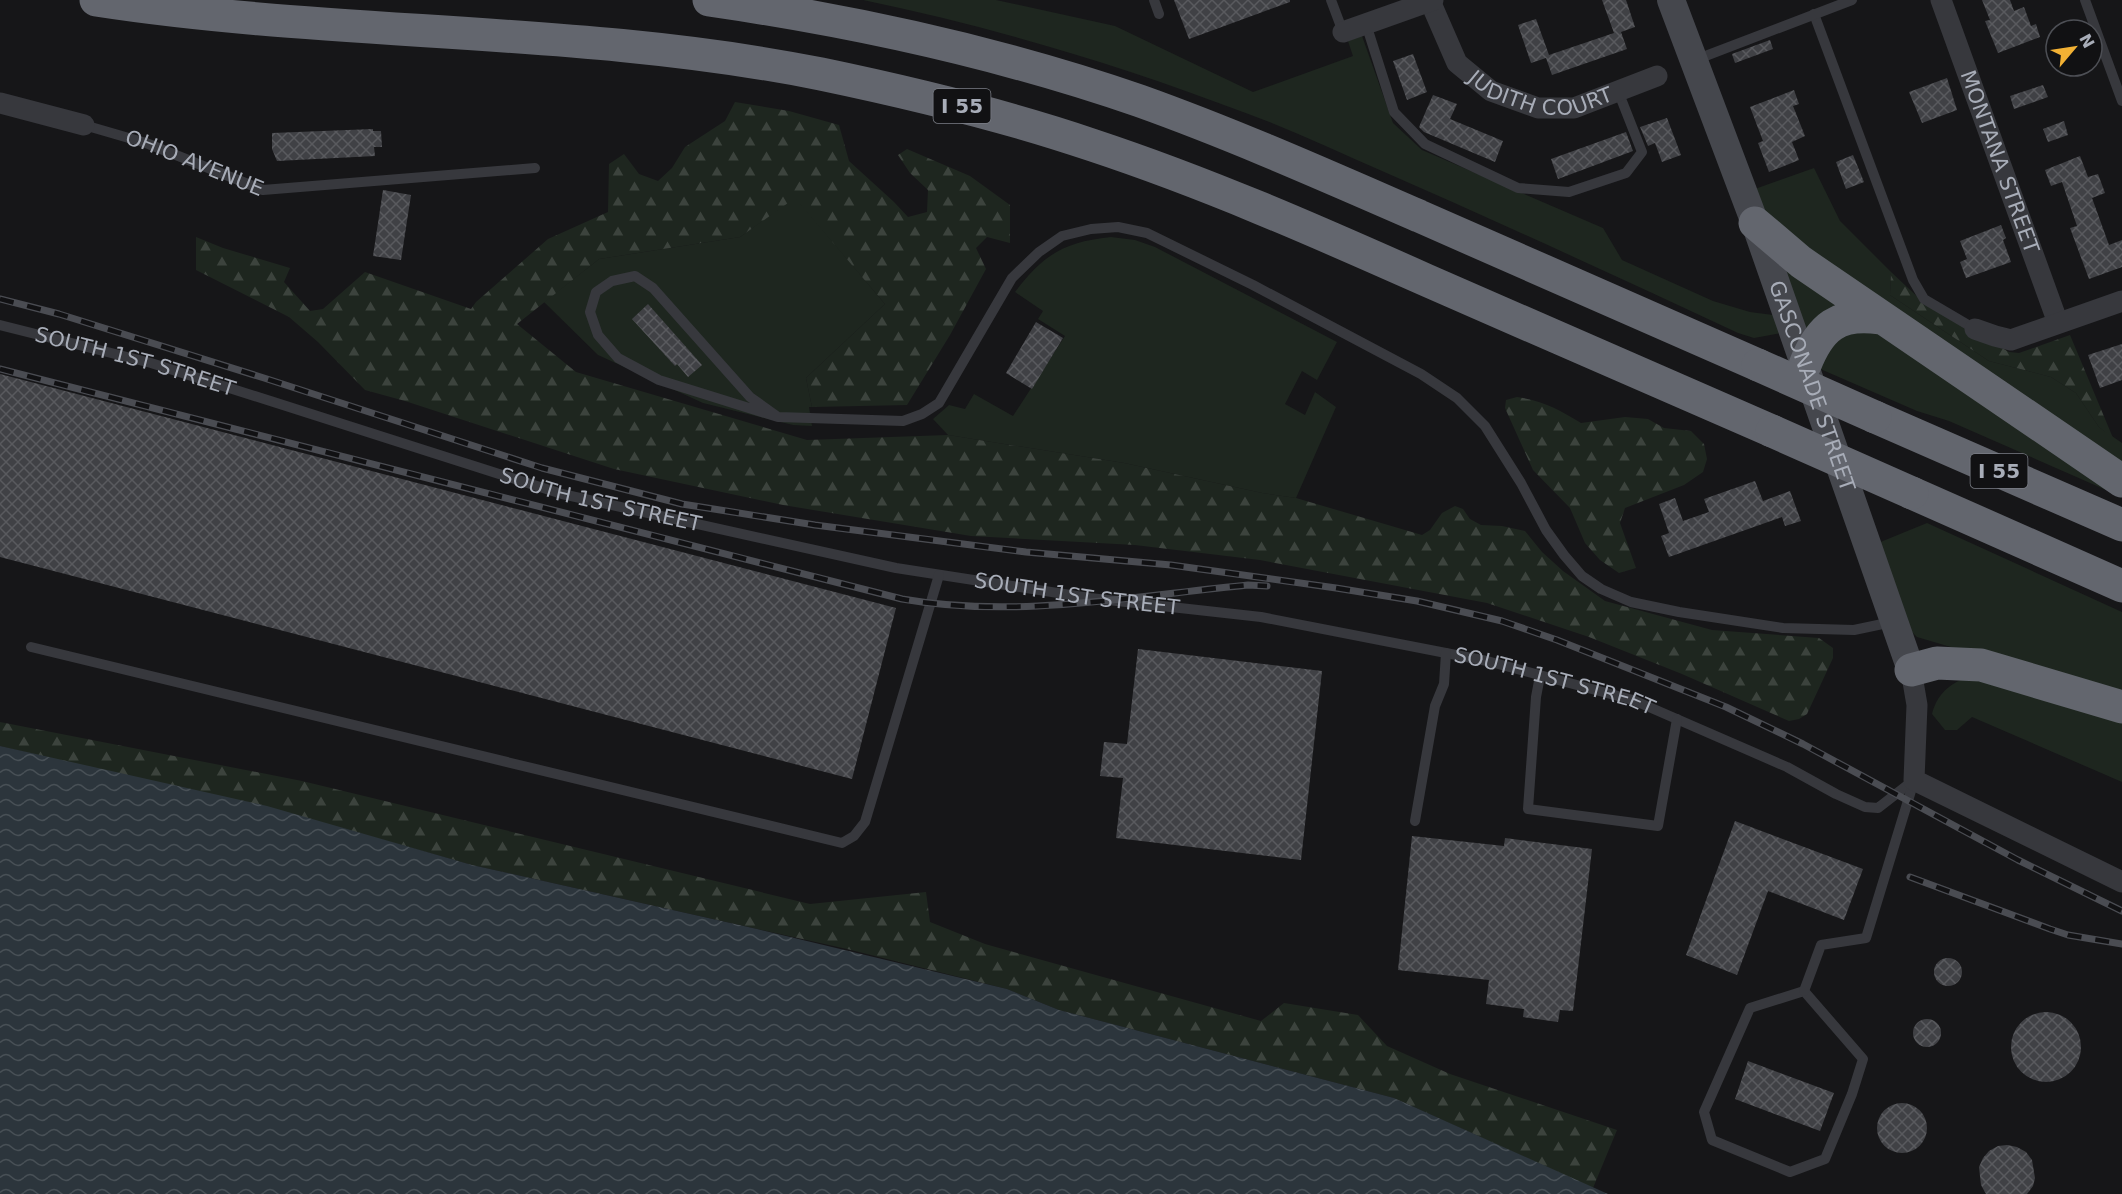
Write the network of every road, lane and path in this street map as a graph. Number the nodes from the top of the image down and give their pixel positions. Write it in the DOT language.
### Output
graph roads {
  1 [pos="96,0"];
  2 [pos="710,0"];
  3 [pos="1155,0"];
  4 [pos="1331,0"];
  5 [pos="1671,0"];
  6 [pos="1852,0"];
  7 [pos="1941,0"];
  8 [pos="2085,0"];
  9 [pos="1431,1"];
  10 [pos="1158,14"];
  11 [pos="1814,14"];
  12 [pos="1366,24"];
  13 [pos="1343,32"];
  14 [pos="1694,61"];
  15 [pos="1657,76"];
  16 [pos="1618,91"];
  17 [pos="2122,101"];
  18 [pos="0,103"];
  19 [pos="84,125"];
  20 [pos="535,168"];
  21 [pos="1755,223"];
  22 [pos="2122,300"];
  23 [pos="1880,318"];
  24 [pos="2058,323"];
  25 [pos="0,325"];
  26 [pos="1976,329"];
  27 [pos="1805,365"];
  28 [pos="778,417"];
  29 [pos="2122,481"];
  30 [pos="2122,525"];
  31 [pos="939,575"];
  32 [pos="2122,586"];
  33 [pos="1894,621"];
  34 [pos="31,647"];
  35 [pos="1446,653"];
  36 [pos="1911,670"];
  37 [pos="1540,676"];
  38 [pos="2122,707"];
  39 [pos="1677,719"];
  40 [pos="1914,780"];
  41 [pos="1415,821"];
  42 [pos="2122,882"];
  43 [pos="1804,991"];
  1 -- 32 [label="highway, I 55, bridge"];
  2 -- 30 [label="highway, I 55, bridge"];
  3 -- 10 [label="lane"];
  4 -- 13 [label="lane"];
  5 -- 14 [label="street, GASCONADE STREET"];
  6 -- 11 [label="lane"];
  7 -- 24 [label="street, MONTANA STREET"];
  8 -- 17 [label="lane"];
  9 -- 12 [label="street"];
  9 -- 16 [label="street, JUDITH COURT"];
  11 -- 14 [label="lane"];
  11 -- 26 [label="lane"];
  12 -- 13 [label="street"];
  12 -- 16 [label="lane"];
  14 -- 21 [label="street, GASCONADE STREET"];
  15 -- 16 [label="street, JUDITH COURT"];
  18 -- 19 [label="street, OHIO AVENUE"];
  19 -- 20 [label="lane, OHIO AVENUE"];
  21 -- 23 [label="highway"];
  21 -- 27 [label="street, GASCONADE STREET"];
  22 -- 24 [label="street"];
  23 -- 27 [label="highway"];
  23 -- 29 [label="highway"];
  24 -- 26 [label="street"];
  25 -- 31 [label="lane, SOUTH 1ST STREET"];
  27 -- 33 [label="street, GASCONADE STREET"];
  28 -- 28 [label="lane"];
  28 -- 33 [label="lane"];
  31 -- 34 [label="lane"];
  31 -- 35 [label="lane, SOUTH 1ST STREET"];
  33 -- 36 [label="street, GASCONADE STREET"];
  35 -- 37 [label="lane, SOUTH 1ST STREET"];
  35 -- 41 [label="lane"];
  36 -- 38 [label="highway"];
  36 -- 40 [label="street, GASCONADE STREET"];
  37 -- 39 [label="lane, SOUTH 1ST STREET"];
  37 -- 39 [label="lane"];
  39 -- 40 [label="lane, SOUTH 1ST STREET"];
  40 -- 42 [label="street"];
  40 -- 43 [label="lane"];
  43 -- 43 [label="lane"];
}
